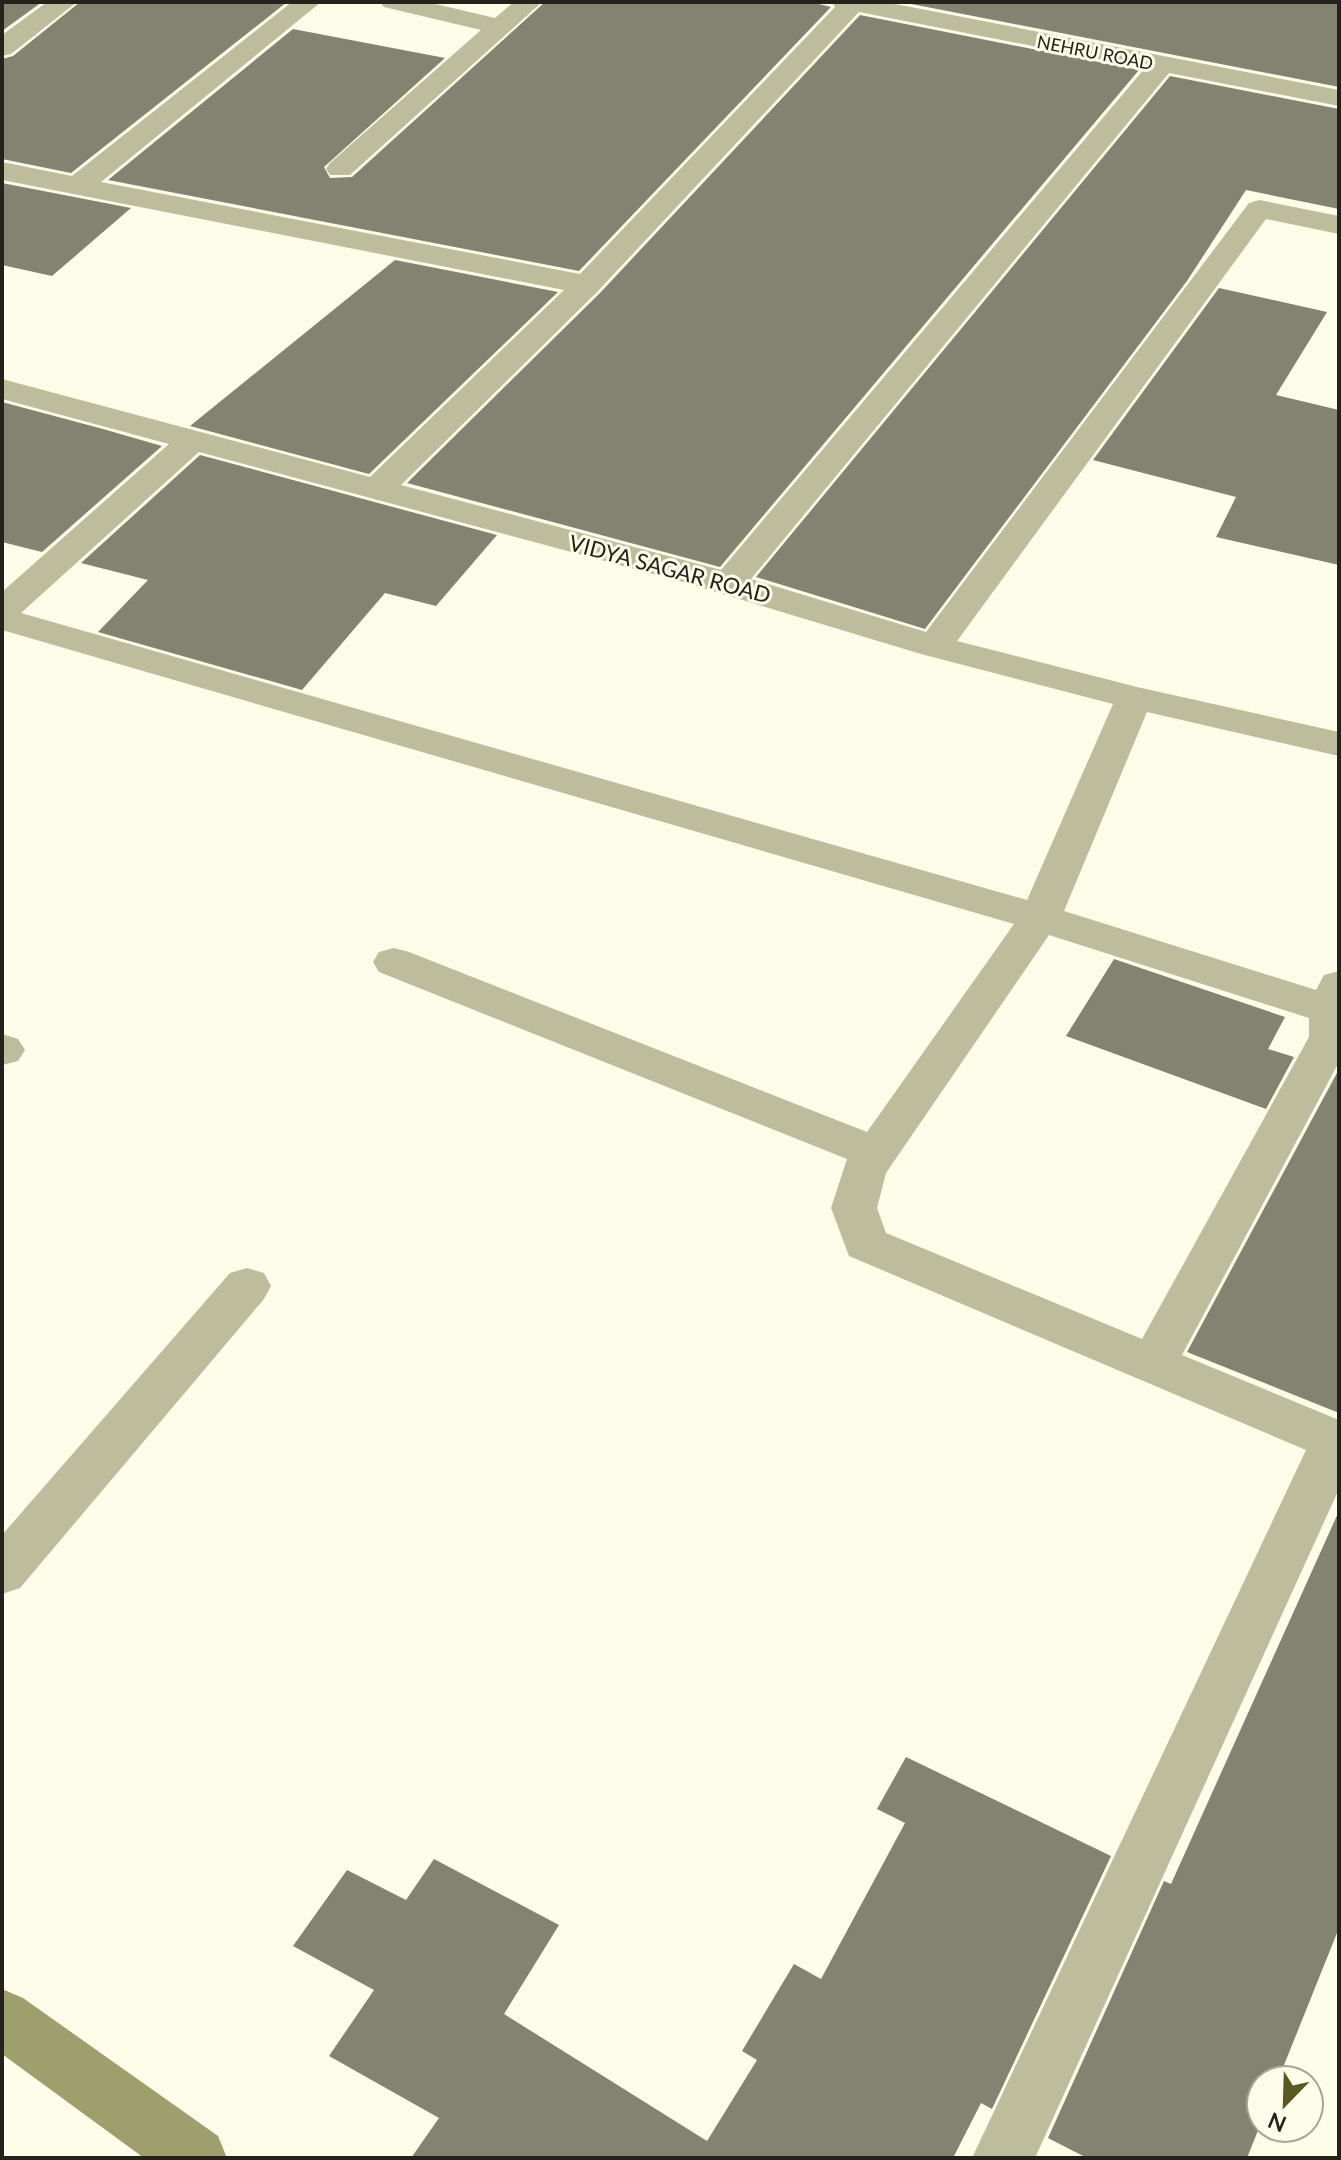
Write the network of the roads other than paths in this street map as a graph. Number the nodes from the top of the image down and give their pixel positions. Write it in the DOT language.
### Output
graph roads {
  1 [pos="64,2"];
  2 [pos="308,2"];
  3 [pos="393,2"];
  4 [pos="529,2"];
  5 [pos="851,3"];
  6 [pos="501,27"];
  7 [pos="2,48"];
  8 [pos="1161,66"];
  9 [pos="1339,98"];
  10 [pos="340,169"];
  11 [pos="2,171"];
  12 [pos="76,187"];
  13 [pos="1336,219"];
  14 [pos="587,285"];
  15 [pos="2,389"];
  16 [pos="193,440"];
  17 [pos="376,490"];
  18 [pos="729,583"];
  19 [pos="2,611"];
  20 [pos="2,619"];
  21 [pos="934,646"];
  22 [pos="1134,698"];
  23 [pos="1339,744"];
  24 [pos="1040,918"];
  25 [pos="394,962"];
  26 [pos="1334,997"];
  27 [pos="876,1153"];
  28 [pos="247,1286"];
  29 [pos="1153,1364"];
  30 [pos="1337,1441"];
  31 [pos="2,1572"];
  32 [pos="2,2018"];
  33 [pos="1008,2156"];
  34 [pos="196,2158"];
  1 -- 7 [label="street"];
  2 -- 12 [label="street"];
  3 -- 6 [label="street"];
  4 -- 6 [label="street"];
  5 -- 8 [label="street, NEHRU ROAD"];
  5 -- 14 [label="street"];
  6 -- 10 [label="street"];
  8 -- 9 [label="street, NEHRU ROAD"];
  8 -- 18 [label="street"];
  11 -- 12 [label="street"];
  12 -- 14 [label="street"];
  13 -- 21 [label="street"];
  14 -- 17 [label="street"];
  15 -- 16 [label="street, VIDYA SAGAR ROAD"];
  16 -- 17 [label="street, VIDYA SAGAR ROAD"];
  16 -- 19 [label="street"];
  17 -- 18 [label="street, VIDYA SAGAR ROAD"];
  18 -- 21 [label="street, VIDYA SAGAR ROAD"];
  20 -- 24 [label="street"];
  21 -- 22 [label="street, VIDYA SAGAR ROAD"];
  22 -- 23 [label="street, VIDYA SAGAR ROAD"];
  22 -- 24 [label="street"];
  24 -- 26 [label="street"];
  24 -- 27 [label="street"];
  25 -- 27 [label="street"];
  26 -- 29 [label="street"];
  27 -- 29 [label="street"];
  28 -- 31 [label="street"];
  29 -- 30 [label="street"];
  30 -- 33 [label="street"];
  32 -- 34 [label="street"];
}
